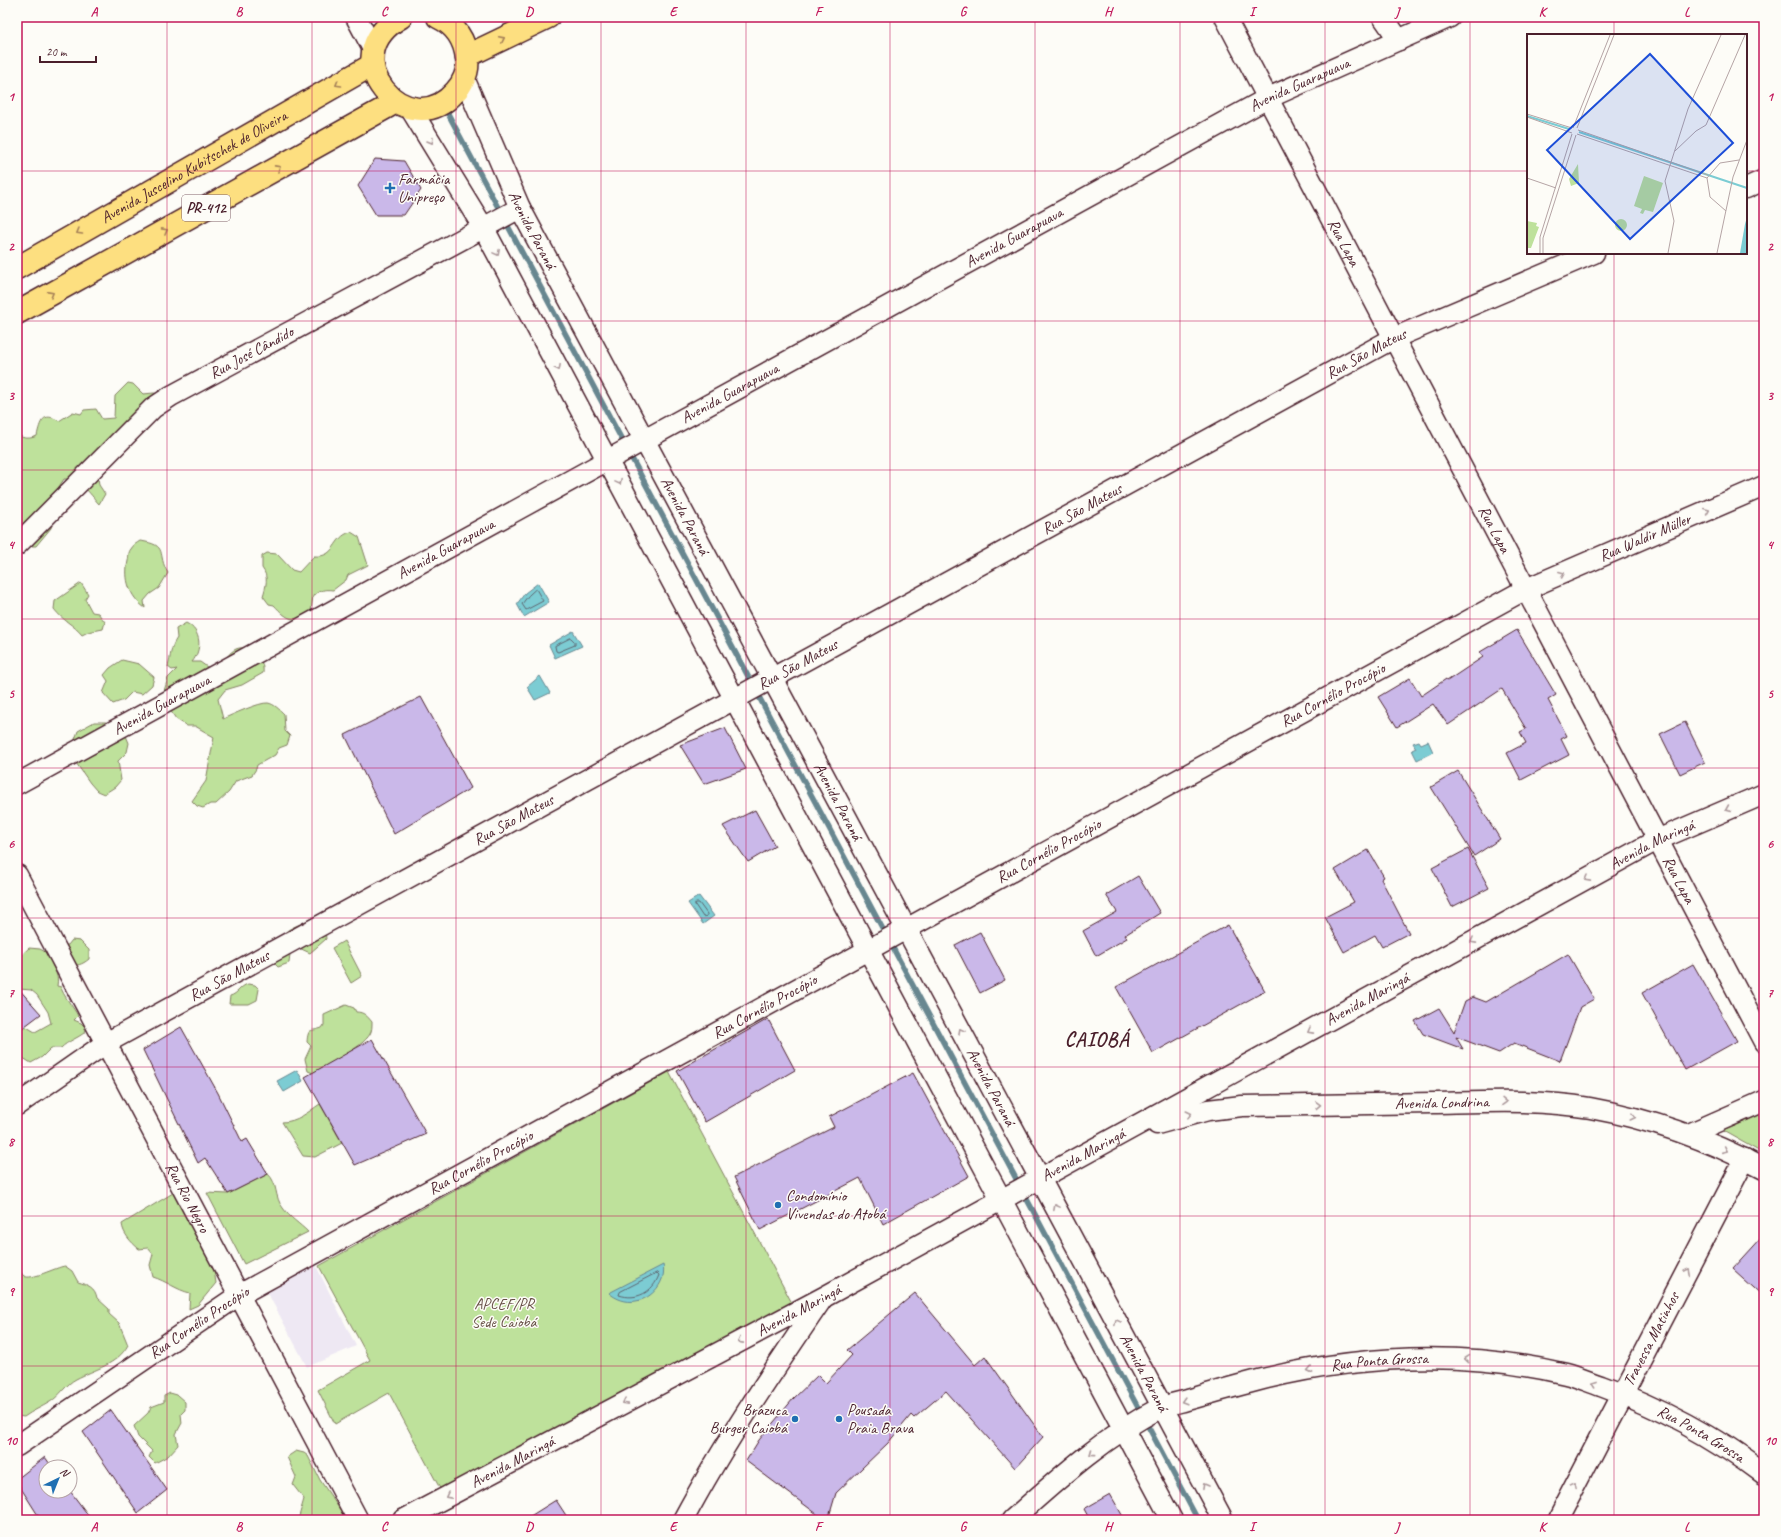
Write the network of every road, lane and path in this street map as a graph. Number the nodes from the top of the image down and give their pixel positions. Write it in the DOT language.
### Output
graph roads {
  1 [pos="356,17"];
  2 [pos="401,17"];
  3 [pos="438,17"];
  4 [pos="548,17"];
  5 [pos="1226,17"];
  6 [pos="1383,17"];
  7 [pos="1450,17"];
  8 [pos="1399,40"];
  9 [pos="467,56"];
  10 [pos="372,57"];
  11 [pos="464,78"];
  12 [pos="1268,98"];
  13 [pos="403,105"];
  14 [pos="1764,180"];
  15 [pos="1747,188"];
  16 [pos="520,208"];
  17 [pos="483,227"];
  18 [pos="1592,254"];
  19 [pos="17,268"];
  20 [pos="17,313"];
  21 [pos="1394,338"];
  22 [pos="641,442"];
  23 [pos="610,459"];
  24 [pos="1764,486"];
  25 [pos="17,545"];
  26 [pos="1526,589"];
  27 [pos="769,681"];
  28 [pos="740,696"];
  29 [pos="17,784"];
  30 [pos="1764,794"];
  31 [pos="1657,840"];
  32 [pos="17,875"];
  33 [pos="902,931"];
  34 [pos="872,948"];
  35 [pos="1764,1042"];
  36 [pos="106,1043"];
  37 [pos="1238,1070"];
  38 [pos="1764,1101"];
  39 [pos="17,1105"];
  40 [pos="1242,1106"];
  41 [pos="1689,1134"];
  42 [pos="1112,1139"];
  43 [pos="1745,1159"];
  44 [pos="1764,1169"];
  45 [pos="1040,1178"];
  46 [pos="1001,1200"];
  47 [pos="239,1295"];
  48 [pos="824,1297"];
  49 [pos="1623,1394"];
  50 [pos="1161,1408"];
  51 [pos="1124,1429"];
  52 [pos="17,1446"];
  53 [pos="1764,1474"];
  54 [pos="358,1520"];
  55 [pos="404,1520"];
  56 [pos="683,1520"];
  57 [pos="1012,1520"];
  58 [pos="1172,1520"];
  59 [pos="1223,1520"];
  60 [pos="1557,1520"];
  1 -- 10 [label="street"];
  2 -- 10 [label="main road"];
  3 -- 9 [label="main road, PR-412"];
  9 -- 4 [label="main road, one-way"];
  5 -- 12 [label="street, Rua Lapa"];
  6 -- 8 [label="street"];
  7 -- 8 [label="street, Avenida Guarapuava"];
  8 -- 12 [label="street, Avenida Guarapuava"];
  9 -- 11 [label="main road, PR-412"];
  10 -- 13 [label="main road"];
  10 -- 19 [label="main road, Avenida Juscelino Kubitschek de Oliveira / PR-412, one-way"];
  11 -- 13 [label="main road, PR-412"];
  11 -- 16 [label="street, Avenida Paraná"];
  12 -- 21 [label="street, Rua Lapa"];
  12 -- 22 [label="street, Avenida Guarapuava"];
  13 -- 17 [label="street, one-way"];
  20 -- 13 [label="main road, PR-412, one-way"];
  14 -- 15 [label="street"];
  16 -- 17 [label="street, Rua José Cândido"];
  16 -- 22 [label="street, Avenida Paraná"];
  17 -- 23 [label="street, one-way"];
  17 -- 25 [label="street, Rua José Cândido"];
  18 -- 21 [label="street, Rua São Mateus"];
  21 -- 26 [label="street, Rua Lapa"];
  21 -- 27 [label="street, Rua São Mateus"];
  22 -- 23 [label="street, Avenida Guarapuava"];
  22 -- 27 [label="street, Avenida Paraná"];
  23 -- 28 [label="street, one-way"];
  23 -- 29 [label="street, Avenida Guarapuava"];
  26 -- 24 [label="street, Rua Waldir Müller, one-way"];
  26 -- 31 [label="street, Rua Lapa"];
  26 -- 33 [label="street, Rua Cornélio Procópio"];
  27 -- 28 [label="street, Rua São Mateus"];
  27 -- 33 [label="street, Avenida Paraná"];
  28 -- 34 [label="street"];
  28 -- 36 [label="street, Rua São Mateus"];
  30 -- 31 [label="street, Avenida Maringá, one-way"];
  31 -- 35 [label="street, Rua Lapa"];
  31 -- 37 [label="street, Avenida Maringá, one-way"];
  32 -- 36 [label="street, Rua Rio Negro"];
  33 -- 34 [label="street, Rua Cornélio Procópio"];
  45 -- 33 [label="street, Avenida Paraná, one-way"];
  34 -- 46 [label="street"];
  34 -- 47 [label="street, Rua Cornélio Procópio"];
  36 -- 39 [label="street, Rua São Mateus"];
  36 -- 47 [label="street, Rua Rio Negro"];
  37 -- 40 [label="street"];
  37 -- 42 [label="street, Avenida Maringá"];
  38 -- 41 [label="street"];
  40 -- 41 [label="street, Avenida Londrina, one-way"];
  42 -- 40 [label="street, Avenida Londrina, one-way"];
  41 -- 43 [label="street, Avenida Londrina, one-way"];
  42 -- 45 [label="street, Avenida Maringá"];
  43 -- 44 [label="street, Avenida Londrina"];
  49 -- 43 [label="street, Travessa Matinhos, one-way"];
  45 -- 46 [label="street, Avenida Maringá"];
  50 -- 45 [label="street, Avenida Paraná, one-way"];
  46 -- 48 [label="street, Avenida Maringá"];
  46 -- 51 [label="street"];
  47 -- 52 [label="street, Rua Cornélio Procópio"];
  47 -- 54 [label="street, Rua Rio Negro"];
  48 -- 55 [label="street, Avenida Maringá, one-way"];
  48 -- 56 [label="street"];
  49 -- 50 [label="street, Rua Ponta Grossa, one-way"];
  49 -- 53 [label="street, Rua Ponta Grossa"];
  60 -- 49 [label="street, Travessa Matinhos, one-way"];
  50 -- 51 [label="street, Rua Ponta Grossa"];
  59 -- 50 [label="street, Avenida Paraná, one-way"];
  51 -- 57 [label="street, Rua Ponta Grossa, one-way"];
  51 -- 58 [label="street"];
}
